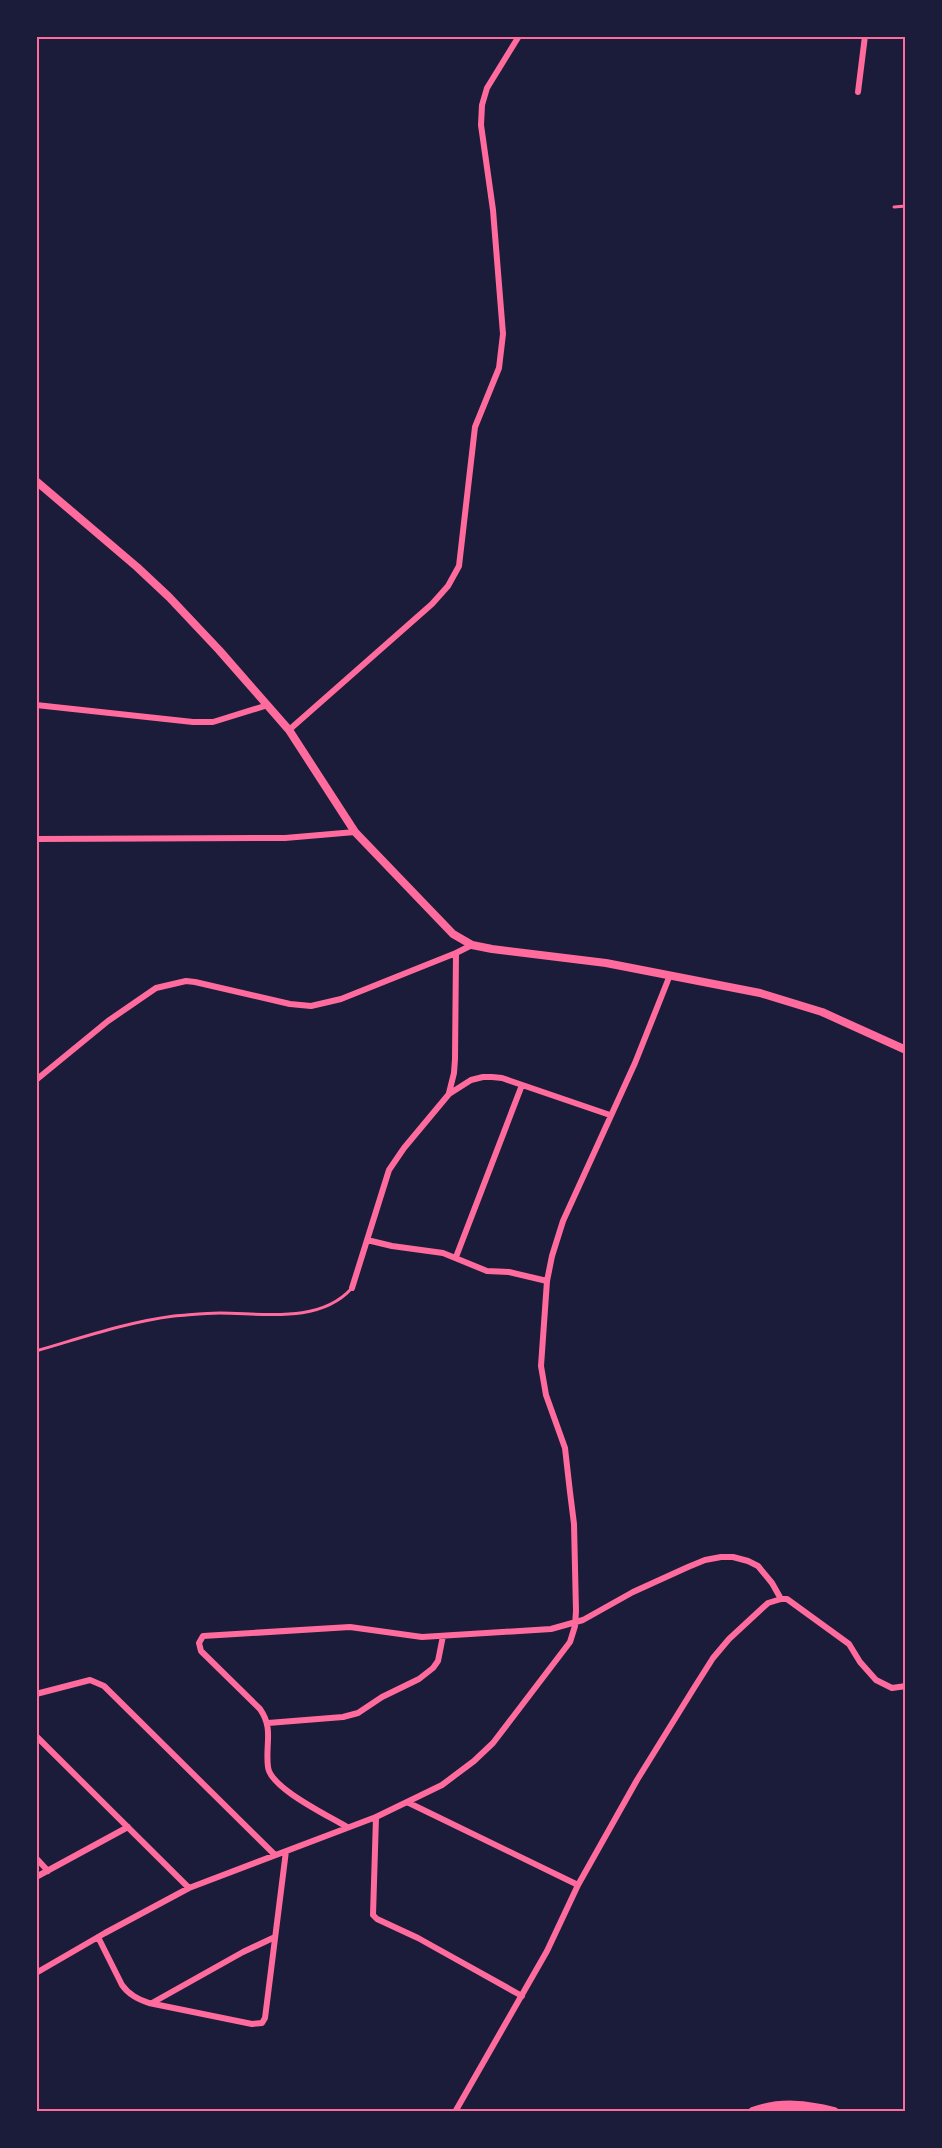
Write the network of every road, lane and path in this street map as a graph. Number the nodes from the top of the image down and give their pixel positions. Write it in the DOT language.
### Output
graph roads {
  1 [pos="519,36"];
  2 [pos="865,36"];
  3 [pos="858,92"];
  4 [pos="906,206"];
  5 [pos="894,207"];
  6 [pos="36,481"];
  7 [pos="36,705"];
  8 [pos="268,705"];
  9 [pos="289,730"];
  10 [pos="355,832"];
  11 [pos="36,839"];
  12 [pos="472,945"];
  13 [pos="456,953"];
  14 [pos="670,975"];
  15 [pos="906,1050"];
  16 [pos="36,1080"];
  17 [pos="522,1085"];
  18 [pos="448,1094"];
  19 [pos="610,1115"];
  20 [pos="367,1240"];
  21 [pos="456,1257"];
  22 [pos="547,1281"];
  23 [pos="352,1288"];
  24 [pos="36,1351"];
  25 [pos="781,1599"];
  26 [pos="575,1623"];
  27 [pos="443,1636"];
  28 [pos="906,1686"];
  29 [pos="36,1694"];
  30 [pos="268,1723"];
  31 [pos="36,1736"];
  32 [pos="409,1803"];
  33 [pos="376,1817"];
  34 [pos="128,1827"];
  35 [pos="347,1827"];
  36 [pos="286,1851"];
  37 [pos="275,1855"];
  38 [pos="36,1858"];
  39 [pos="48,1870"];
  40 [pos="36,1877"];
  41 [pos="578,1885"];
  42 [pos="189,1888"];
  43 [pos="98,1937"];
  44 [pos="275,1937"];
  45 [pos="36,1973"];
  46 [pos="522,1996"];
  47 [pos="152,2004"];
  48 [pos="455,2112"];
  49 [pos="753,2112"];
  50 [pos="834,2112"];
  1 -- 9 [label="street"];
  2 -- 3 [label="street"];
  4 -- 5 [label="lane"];
  6 -- 8 [label="street"];
  7 -- 8 [label="street"];
  8 -- 9 [label="street"];
  9 -- 10 [label="street"];
  10 -- 11 [label="street"];
  10 -- 12 [label="street"];
  12 -- 13 [label="street"];
  12 -- 14 [label="street"];
  13 -- 16 [label="street"];
  13 -- 18 [label="street"];
  14 -- 15 [label="street"];
  14 -- 19 [label="street"];
  17 -- 18 [label="street"];
  17 -- 19 [label="street"];
  17 -- 21 [label="street"];
  18 -- 20 [label="street"];
  19 -- 22 [label="street"];
  20 -- 21 [label="street"];
  20 -- 23 [label="street"];
  21 -- 22 [label="street"];
  22 -- 26 [label="street"];
  23 -- 24 [label="lane"];
  25 -- 26 [label="street"];
  25 -- 28 [label="street"];
  25 -- 41 [label="street"];
  26 -- 27 [label="street"];
  26 -- 32 [label="street"];
  27 -- 30 [label="street"];
  27 -- 30 [label="street"];
  29 -- 37 [label="street"];
  30 -- 35 [label="street"];
  31 -- 34 [label="street"];
  32 -- 33 [label="street"];
  32 -- 41 [label="street"];
  33 -- 35 [label="street"];
  33 -- 46 [label="street"];
  34 -- 39 [label="street"];
  34 -- 42 [label="street"];
  35 -- 36 [label="street"];
  36 -- 37 [label="street"];
  36 -- 44 [label="street"];
  37 -- 42 [label="street"];
  38 -- 39 [label="street"];
  39 -- 40 [label="street"];
  41 -- 46 [label="street"];
  42 -- 43 [label="street"];
  43 -- 45 [label="street"];
  43 -- 47 [label="street"];
  44 -- 47 [label="street"];
  44 -- 47 [label="street"];
  46 -- 48 [label="street"];
  49 -- 50 [label="main road"];
}
